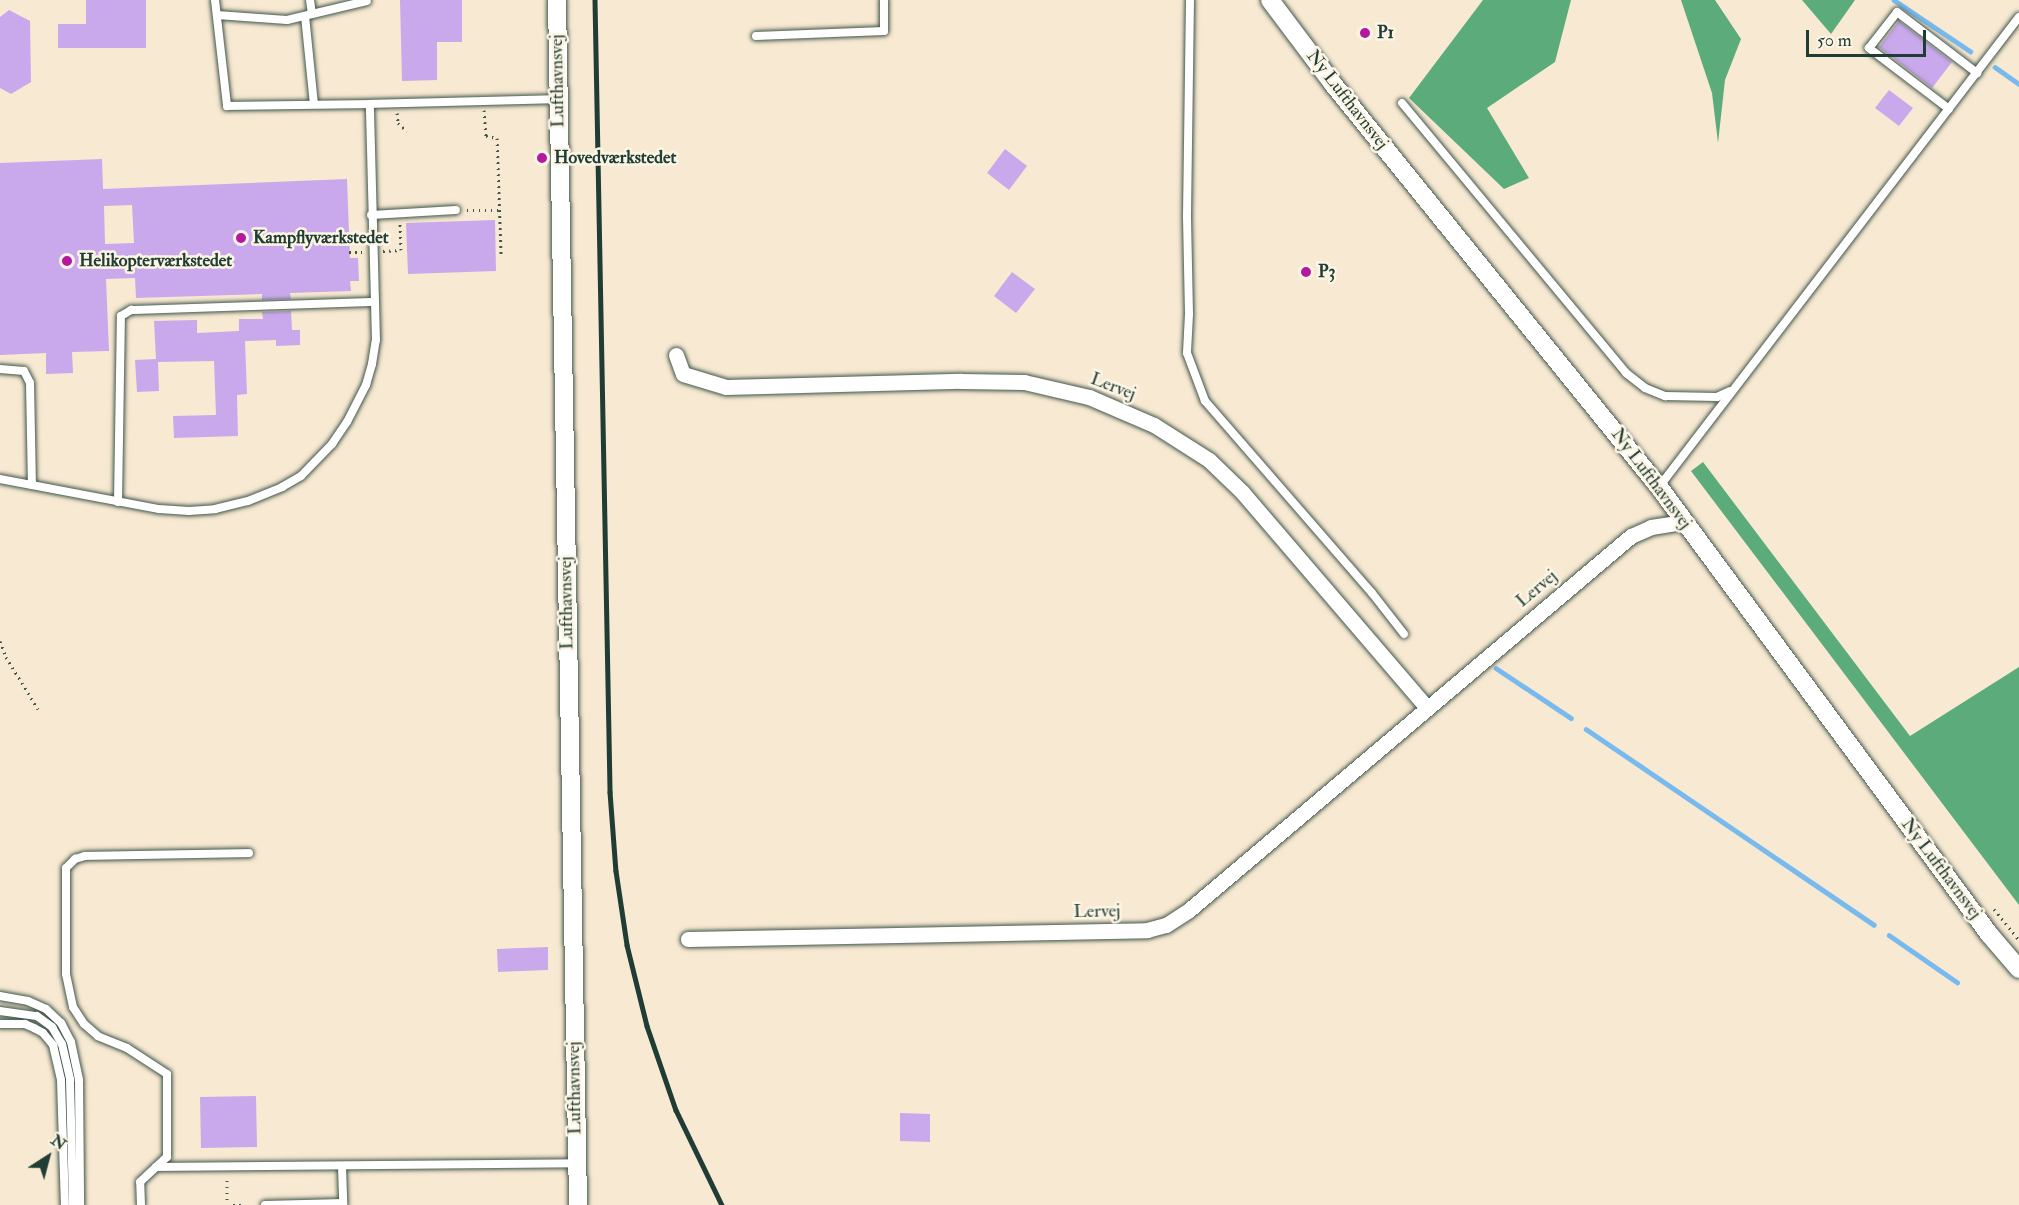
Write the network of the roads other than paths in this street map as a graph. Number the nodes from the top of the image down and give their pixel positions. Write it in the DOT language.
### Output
graph roads {
  1 [pos="215,0"];
  2 [pos="310,0"];
  3 [pos="557,0"];
  4 [pos="884,0"];
  5 [pos="1190,0"];
  6 [pos="1270,0"];
  7 [pos="367,1"];
  8 [pos="217,15"];
  9 [pos="309,15"];
  10 [pos="2019,17"];
  11 [pos="756,36"];
  12 [pos="1977,73"];
  13 [pos="558,99"];
  14 [pos="1402,103"];
  15 [pos="369,104"];
  16 [pos="314,105"];
  17 [pos="1949,109"];
  18 [pos="456,210"];
  19 [pos="371,215"];
  20 [pos="374,302"];
  21 [pos="676,355"];
  22 [pos="0,369"];
  23 [pos="1735,388"];
  24 [pos="0,478"];
  25 [pos="32,485"];
  26 [pos="1659,487"];
  27 [pos="118,502"];
  28 [pos="1684,522"];
  29 [pos="1404,634"];
  30 [pos="1427,708"];
  31 [pos="249,853"];
  32 [pos="688,939"];
  33 [pos="2019,969"];
  34 [pos="0,996"];
  35 [pos="0,1011"];
  36 [pos="0,1024"];
  37 [pos="577,1163"];
  38 [pos="156,1167"];
  39 [pos="342,1167"];
  40 [pos="343,1204"];
  41 [pos="65,1205"];
  42 [pos="73,1205"];
  43 [pos="80,1205"];
  44 [pos="141,1205"];
  45 [pos="265,1205"];
  46 [pos="578,1205"];
  1 -- 8 [label="lane"];
  2 -- 9 [label="lane"];
  3 -- 13 [label="street, Lufthavnsvej"];
  4 -- 11 [label="lane"];
  5 -- 29 [label="lane"];
  6 -- 26 [label="street, Ny Lufthavnsvej"];
  7 -- 9 [label="lane"];
  8 -- 9 [label="lane"];
  8 -- 16 [label="lane"];
  9 -- 16 [label="lane"];
  10 -- 12 [label="lane"];
  12 -- 17 [label="lane"];
  12 -- 17 [label="lane"];
  13 -- 15 [label="lane"];
  13 -- 37 [label="street, Lufthavnsvej"];
  14 -- 23 [label="lane"];
  15 -- 16 [label="lane"];
  15 -- 19 [label="lane"];
  17 -- 23 [label="lane"];
  18 -- 19 [label="lane"];
  19 -- 20 [label="lane"];
  20 -- 27 [label="lane"];
  20 -- 27 [label="lane"];
  21 -- 30 [label="street, Lervej"];
  22 -- 25 [label="lane"];
  23 -- 26 [label="lane"];
  24 -- 25 [label="lane"];
  25 -- 27 [label="lane"];
  26 -- 28 [label="street, Ny Lufthavnsvej"];
  28 -- 30 [label="street, Lervej"];
  28 -- 33 [label="street, Ny Lufthavnsvej"];
  30 -- 32 [label="street, Lervej"];
  31 -- 38 [label="lane"];
  34 -- 43 [label="lane"];
  35 -- 42 [label="lane"];
  36 -- 41 [label="lane"];
  37 -- 39 [label="lane"];
  37 -- 46 [label="street, Lufthavnsvej"];
  38 -- 39 [label="lane"];
  38 -- 44 [label="lane"];
  39 -- 40 [label="lane"];
  40 -- 45 [label="lane"];
}
